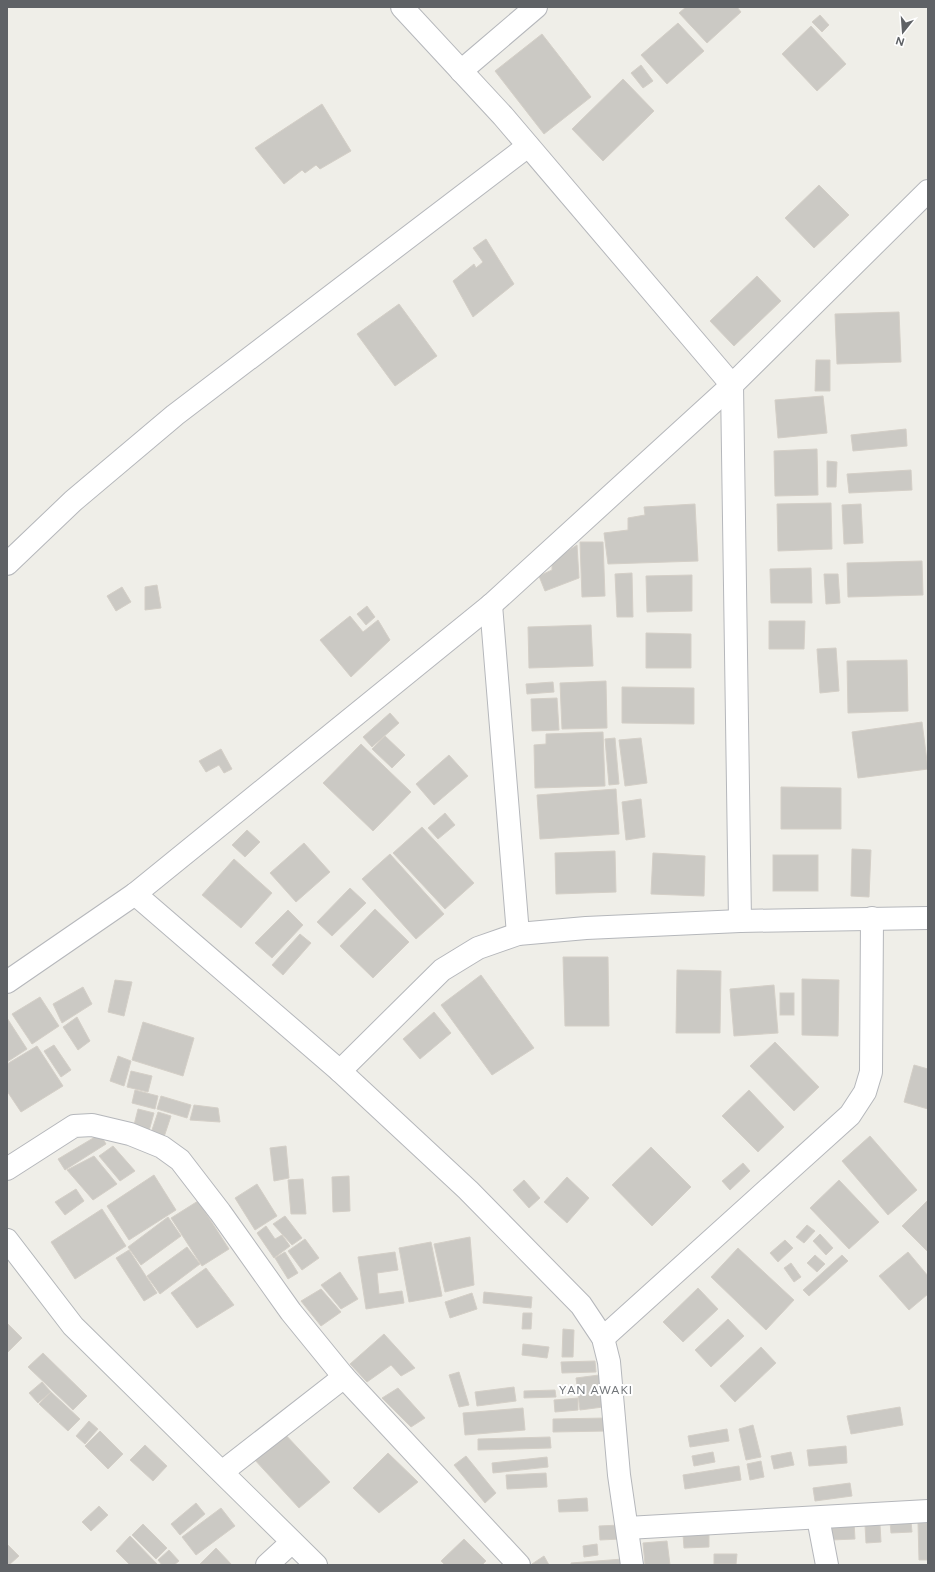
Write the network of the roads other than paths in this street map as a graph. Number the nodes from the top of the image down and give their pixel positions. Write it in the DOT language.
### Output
graph roads {
  1 [pos="402,7"];
  2 [pos="536,7"];
  3 [pos="461,71"];
  4 [pos="528,146"];
  5 [pos="928,191"];
  6 [pos="732,386"];
  7 [pos="7,564"];
  8 [pos="491,606"];
  9 [pos="135,894"];
  10 [pos="872,918"];
  11 [pos="928,918"];
  12 [pos="740,921"];
  13 [pos="518,934"];
  14 [pos="7,982"];
  15 [pos="340,1071"];
  16 [pos="7,1169"];
  17 [pos="7,1240"];
  18 [pos="603,1338"];
  19 [pos="344,1377"];
  20 [pos="222,1472"];
  21 [pos="928,1511"];
  22 [pos="818,1518"];
  23 [pos="627,1528"];
  24 [pos="292,1542"];
  25 [pos="267,1565"];
  26 [pos="316,1565"];
  27 [pos="519,1565"];
  28 [pos="632,1565"];
  29 [pos="827,1565"];
  1 -- 3 [label="street"];
  2 -- 3 [label="street"];
  3 -- 4 [label="street"];
  4 -- 6 [label="street"];
  4 -- 7 [label="street"];
  5 -- 6 [label="street"];
  6 -- 8 [label="street"];
  6 -- 12 [label="street"];
  8 -- 9 [label="street"];
  8 -- 13 [label="street"];
  9 -- 14 [label="street"];
  9 -- 15 [label="street"];
  10 -- 11 [label="street"];
  10 -- 12 [label="street"];
  10 -- 18 [label="street"];
  12 -- 13 [label="street"];
  13 -- 15 [label="street"];
  15 -- 18 [label="street"];
  16 -- 19 [label="street"];
  17 -- 20 [label="street"];
  18 -- 23 [label="street"];
  19 -- 20 [label="street"];
  19 -- 27 [label="street"];
  20 -- 24 [label="street"];
  21 -- 22 [label="street"];
  22 -- 23 [label="street"];
  22 -- 29 [label="street"];
  23 -- 28 [label="street"];
  24 -- 25 [label="street"];
  24 -- 26 [label="street"];
}
